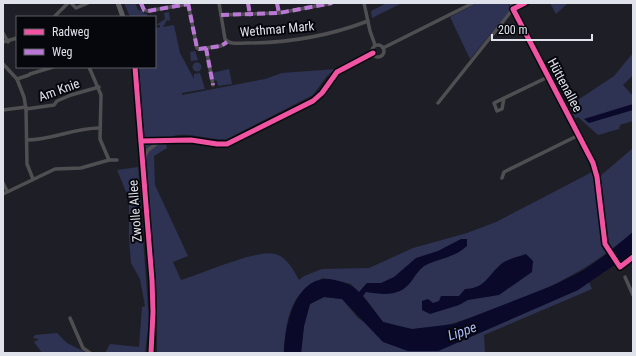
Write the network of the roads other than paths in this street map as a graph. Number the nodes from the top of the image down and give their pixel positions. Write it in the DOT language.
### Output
graph roads {
  1 [pos="69,3"];
  2 [pos="88,3"];
  3 [pos="118,3"];
  4 [pos="141,3"];
  5 [pos="219,3"];
  6 [pos="248,3"];
  7 [pos="277,3"];
  8 [pos="306,3"];
  9 [pos="332,3"];
  10 [pos="364,3"];
  11 [pos="473,3"];
  12 [pos="510,3"];
  13 [pos="526,3"];
  14 [pos="188,4"];
  15 [pos="513,8"];
  16 [pos="307,9"];
  17 [pos="279,13"];
  18 [pos="221,15"];
  19 [pos="250,15"];
  20 [pos="55,16"];
  21 [pos="123,16"];
  22 [pos="368,21"];
  23 [pos="3,33"];
  24 [pos="16,38"];
  25 [pos="3,42"];
  26 [pos="8,42"];
  27 [pos="227,42"];
  28 [pos="375,45"];
  29 [pos="206,48"];
  30 [pos="383,48"];
  31 [pos="372,53"];
  32 [pos="3,64"];
  33 [pos="51,68"];
  34 [pos="90,68"];
  35 [pos="135,68"];
  36 [pos="548,77"];
  37 [pos="17,78"];
  38 [pos="213,85"];
  39 [pos="99,87"];
  40 [pos="504,98"];
  41 [pos="438,104"];
  42 [pos="26,108"];
  43 [pos="3,110"];
  44 [pos="99,128"];
  45 [pos="26,140"];
  46 [pos="141,141"];
  47 [pos="160,141"];
  48 [pos="109,160"];
  49 [pos="117,160"];
  50 [pos="143,161"];
  51 [pos="502,178"];
  52 [pos="33,179"];
  53 [pos="3,183"];
  54 [pos="7,191"];
  55 [pos="3,194"];
  56 [pos="624,277"];
  57 [pos="633,295"];
  58 [pos="70,318"];
  59 [pos="90,353"];
  60 [pos="152,353"];
  1 -- 2 [label="street"];
  1 -- 20 [label="street"];
  3 -- 21 [label="street"];
  4 -- 14 [label="street"];
  5 -- 18 [label="street, Wethmar Mark"];
  6 -- 19 [label="street"];
  7 -- 17 [label="street"];
  8 -- 16 [label="street"];
  9 -- 16 [label="street"];
  10 -- 22 [label="street"];
  11 -- 30 [label="street"];
  12 -- 15 [label="street, Hüttenallee"];
  13 -- 15 [label="street"];
  14 -- 29 [label="street"];
  15 -- 36 [label="street, Hüttenallee"];
  15 -- 41 [label="street"];
  16 -- 17 [label="street"];
  17 -- 19 [label="street"];
  18 -- 19 [label="street"];
  18 -- 27 [label="street, Wethmar Mark"];
  22 -- 27 [label="street, Wethmar Mark"];
  22 -- 28 [label="street"];
  23 -- 26 [label="street"];
  24 -- 26 [label="street"];
  25 -- 26 [label="street"];
  27 -- 29 [label="street"];
  28 -- 30 [label="street"];
  28 -- 31 [label="street"];
  29 -- 38 [label="street"];
  30 -- 31 [label="street"];
  31 -- 47 [label="street"];
  32 -- 37 [label="street"];
  33 -- 37 [label="street"];
  34 -- 39 [label="street"];
  35 -- 46 [label="street, Zwolle Allee"];
  36 -- 40 [label="street, Hüttenallee"];
  36 -- 51 [label="street, Hüttenallee"];
  37 -- 42 [label="street"];
  39 -- 42 [label="street, Am Knie"];
  39 -- 44 [label="street"];
  42 -- 43 [label="street, Am Knie"];
  42 -- 45 [label="street"];
  44 -- 45 [label="street"];
  44 -- 48 [label="street"];
  45 -- 52 [label="street"];
  46 -- 47 [label="street"];
  46 -- 50 [label="street, Zwolle Allee"];
  47 -- 50 [label="street"];
  48 -- 49 [label="street"];
  48 -- 52 [label="street"];
  50 -- 60 [label="street, Zwolle Allee"];
  52 -- 54 [label="street"];
  53 -- 54 [label="street"];
  54 -- 55 [label="street"];
  56 -- 57 [label="street"];
  58 -- 59 [label="street"];
}
